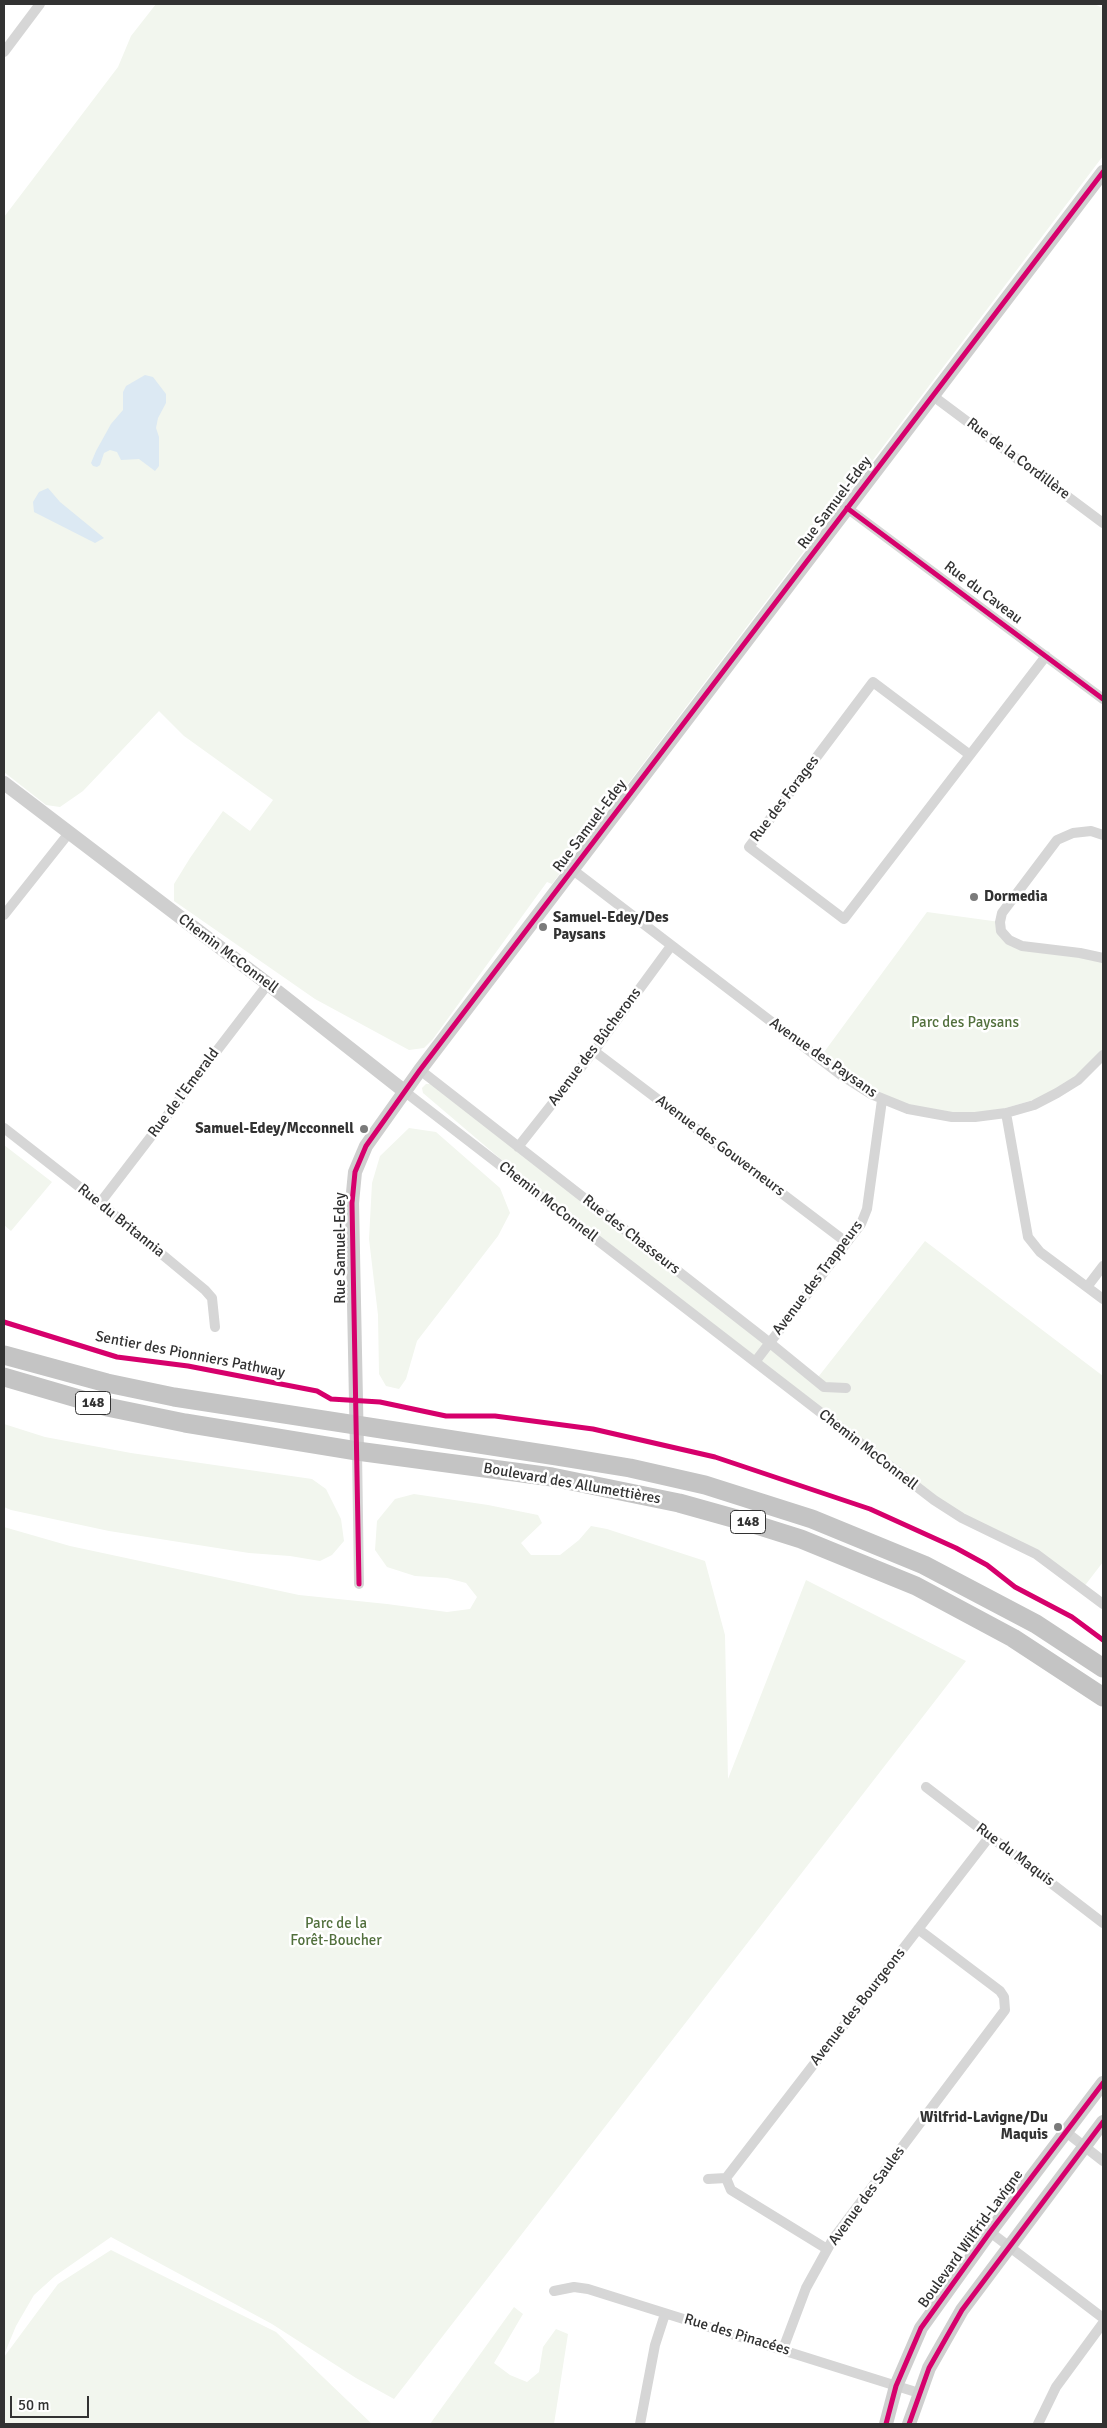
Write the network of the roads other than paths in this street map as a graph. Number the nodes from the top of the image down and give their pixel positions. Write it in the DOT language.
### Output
graph roads {
  1 [pos="40,4"];
  2 [pos="4,52"];
  3 [pos="1103,172"];
  4 [pos="933,396"];
  5 [pos="847,508"];
  6 [pos="1103,523"];
  7 [pos="1046,656"];
  8 [pos="1103,699"];
  9 [pos="970,755"];
  10 [pos="4,783"];
  11 [pos="69,833"];
  12 [pos="1103,835"];
  13 [pos="572,870"];
  14 [pos="4,914"];
  15 [pos="671,946"];
  16 [pos="1103,958"];
  17 [pos="268,984"];
  18 [pos="594,1051"];
  19 [pos="1103,1055"];
  20 [pos="420,1070"];
  21 [pos="404,1091"];
  22 [pos="882,1100"];
  23 [pos="1006,1113"];
  24 [pos="4,1128"];
  25 [pos="518,1147"];
  26 [pos="100,1203"];
  27 [pos="846,1242"];
  28 [pos="1103,1266"];
  29 [pos="1087,1287"];
  30 [pos="1103,1299"];
  31 [pos="215,1327"];
  32 [pos="770,1343"];
  33 [pos="4,1355"];
  34 [pos="755,1362"];
  35 [pos="4,1377"];
  36 [pos="846,1388"];
  37 [pos="356,1426"];
  38 [pos="357,1451"];
  39 [pos="359,1584"];
  40 [pos="1103,1604"];
  41 [pos="1103,1668"];
  42 [pos="1103,1698"];
  43 [pos="926,1787"];
  44 [pos="990,1836"];
  45 [pos="1103,1923"];
  46 [pos="918,1929"];
  47 [pos="1103,2083"];
  48 [pos="1103,2122"];
  49 [pos="1066,2132"];
  50 [pos="1084,2147"];
  51 [pos="1103,2161"];
  52 [pos="726,2178"];
  53 [pos="708,2179"];
  54 [pos="990,2232"];
  55 [pos="1010,2247"];
  56 [pos="827,2250"];
  57 [pos="554,2291"];
  58 [pos="665,2314"];
  59 [pos="1103,2318"];
  60 [pos="1103,2323"];
  61 [pos="783,2349"];
  62 [pos="896,2386"];
  63 [pos="919,2393"];
  64 [pos="640,2424"];
  65 [pos="886,2424"];
  66 [pos="909,2424"];
  67 [pos="1038,2424"];
  1 -- 2 [label="street"];
  3 -- 4 [label="street, Rue Samuel-Edey"];
  4 -- 5 [label="street, Rue Samuel-Edey"];
  4 -- 6 [label="street, Rue de la Cordillère"];
  5 -- 7 [label="street, Rue du Caveau"];
  5 -- 13 [label="street, Rue Samuel-Edey"];
  7 -- 8 [label="street, Rue du Caveau"];
  7 -- 9 [label="street, Rue des Forages"];
  9 -- 9 [label="street, Rue des Forages"];
  10 -- 11 [label="street, Chemin McConnell"];
  11 -- 14 [label="street"];
  11 -- 17 [label="street, Chemin McConnell"];
  12 -- 16 [label="street"];
  13 -- 15 [label="street, Avenue des Paysans"];
  13 -- 20 [label="street, Rue Samuel-Edey"];
  15 -- 18 [label="street, Avenue des Bûcherons"];
  15 -- 22 [label="street, Avenue des Paysans"];
  17 -- 21 [label="street, Chemin McConnell"];
  17 -- 26 [label="street, Rue de l'Emerald"];
  18 -- 25 [label="street, Avenue des Bûcherons"];
  18 -- 27 [label="street, Avenue des Gouverneurs"];
  19 -- 23 [label="street, Avenue des Paysans"];
  20 -- 21 [label="street, Rue Samuel-Edey"];
  20 -- 25 [label="street, Rue des Chasseurs"];
  21 -- 34 [label="street, Chemin McConnell"];
  21 -- 37 [label="street, Rue Samuel-Edey"];
  22 -- 23 [label="street, Avenue des Paysans"];
  22 -- 27 [label="street, Avenue des Trappeurs"];
  23 -- 29 [label="street"];
  24 -- 26 [label="street, Rue du Britannia"];
  25 -- 32 [label="street, Rue des Chasseurs"];
  26 -- 31 [label="street, Rue du Britannia"];
  27 -- 32 [label="street, Avenue des Trappeurs"];
  28 -- 29 [label="street"];
  29 -- 30 [label="street"];
  32 -- 34 [label="street, Avenue des Trappeurs"];
  32 -- 36 [label="street, Rue des Chasseurs"];
  33 -- 37 [label="highway, Boulevard des Allumettières / 148"];
  34 -- 40 [label="street, Chemin McConnell"];
  35 -- 38 [label="highway, Boulevard des Allumettières / 148"];
  37 -- 38 [label="street, Rue Samuel-Edey"];
  37 -- 41 [label="highway, Boulevard des Allumettières / 148"];
  38 -- 39 [label="street, Rue Samuel-Edey"];
  38 -- 42 [label="highway, Boulevard des Allumettières / 148"];
  43 -- 44 [label="street, Rue du Maquis"];
  44 -- 45 [label="street, Rue du Maquis"];
  44 -- 46 [label="street, Avenue des Bourgeons"];
  46 -- 52 [label="street, Avenue des Bourgeons"];
  46 -- 56 [label="street, Avenue des Saules"];
  47 -- 49 [label="street, Boulevard Wilfrid-Lavigne"];
  48 -- 50 [label="street"];
  49 -- 50 [label="street"];
  49 -- 54 [label="street, Boulevard Wilfrid-Lavigne"];
  50 -- 51 [label="street"];
  50 -- 55 [label="street"];
  52 -- 53 [label="street"];
  52 -- 56 [label="street"];
  54 -- 55 [label="street"];
  54 -- 62 [label="street, Boulevard Wilfrid-Lavigne"];
  55 -- 59 [label="street"];
  55 -- 63 [label="street"];
  56 -- 61 [label="street, Avenue des Saules"];
  57 -- 58 [label="street, Rue des Pinacées"];
  58 -- 61 [label="street, Rue des Pinacées"];
  58 -- 64 [label="street"];
  60 -- 67 [label="street"];
  61 -- 62 [label="street, Rue des Pinacées"];
  62 -- 63 [label="street, Rue des Pinacées"];
  62 -- 65 [label="street, Boulevard Wilfrid-Lavigne"];
  63 -- 66 [label="street"];
}
